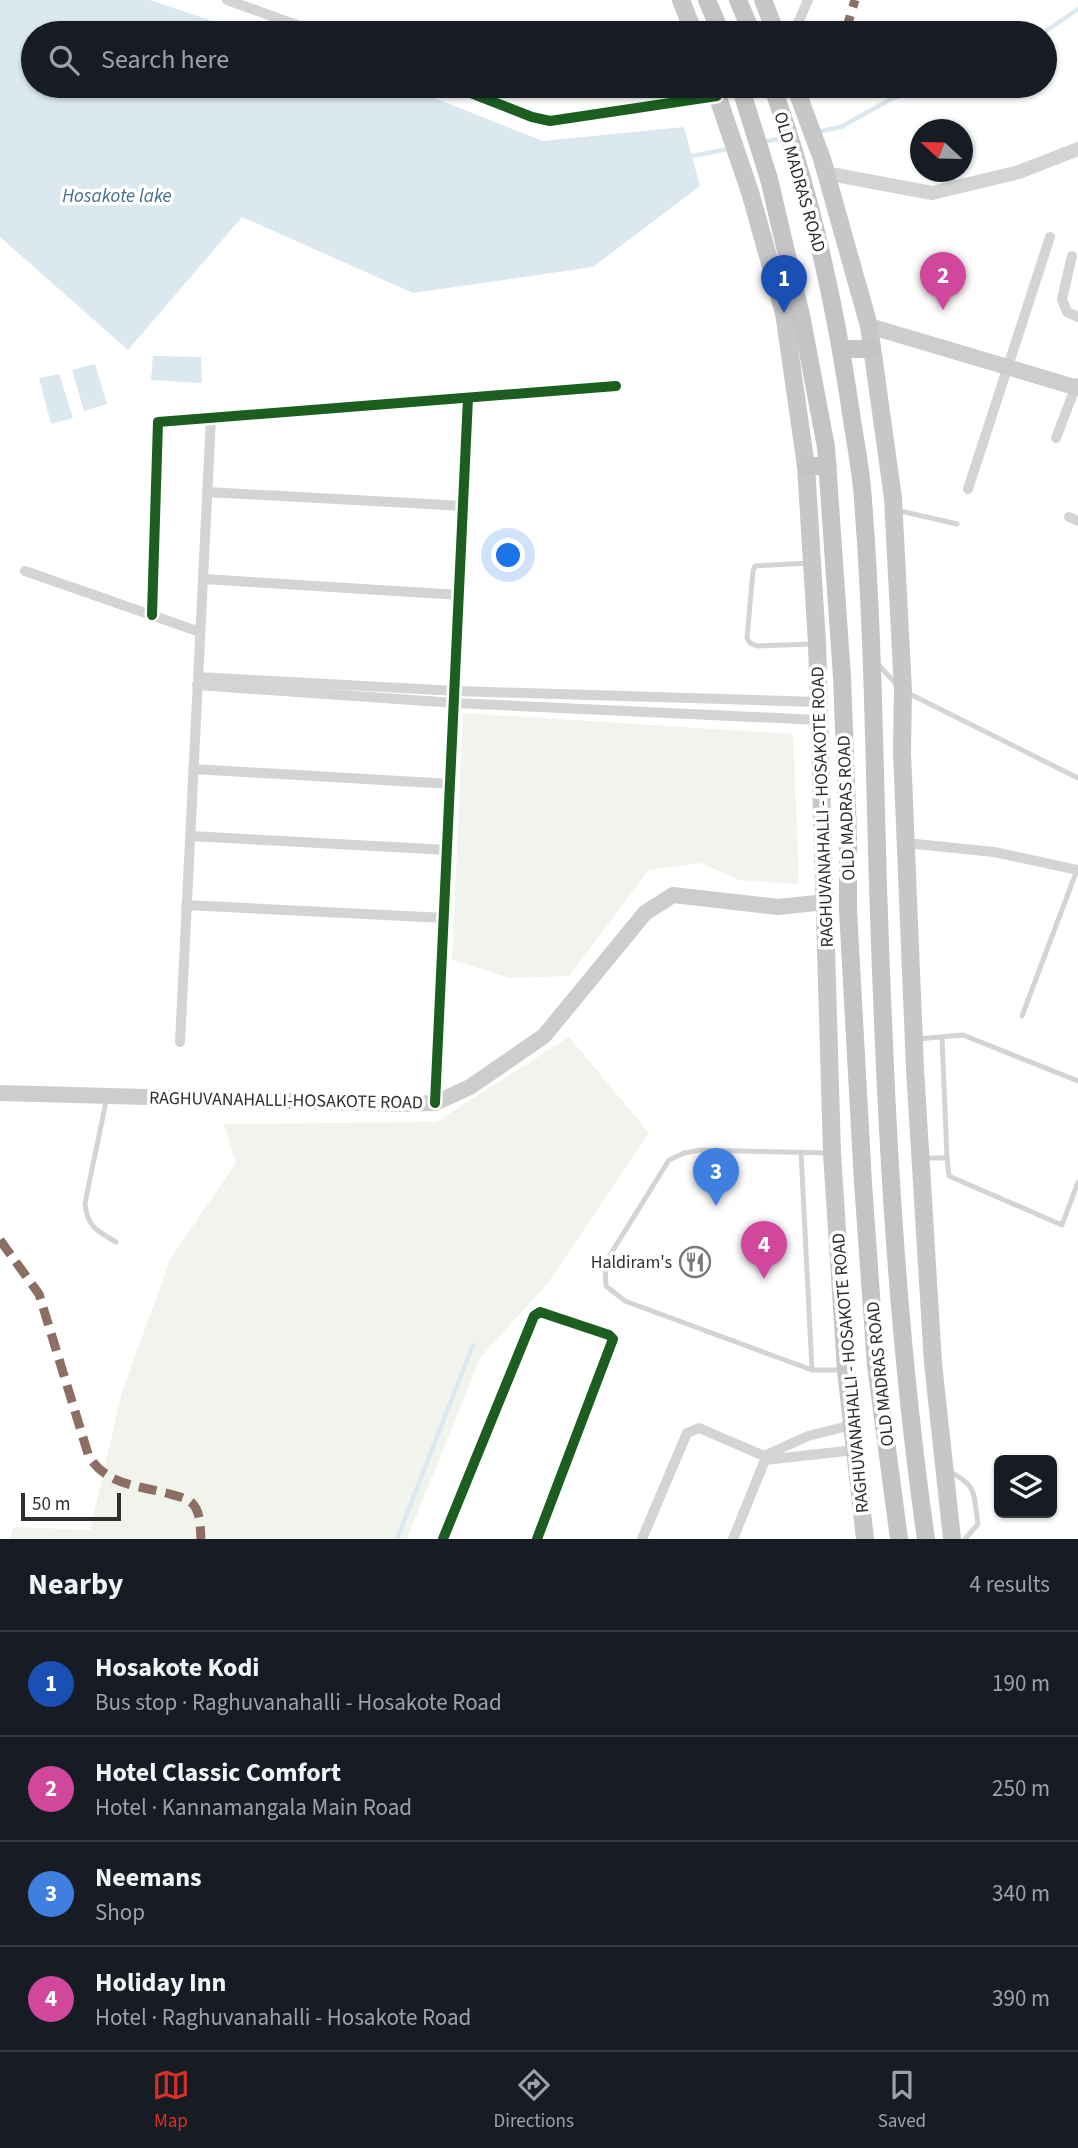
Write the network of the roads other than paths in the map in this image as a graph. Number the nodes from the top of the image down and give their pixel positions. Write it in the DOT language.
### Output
graph roads {
  1 [pos="228,0"];
  2 [pos="681,0"];
  3 [pos="707,0"];
  4 [pos="738,0"];
  5 [pos="762,0"];
  6 [pos="808,0"];
  7 [pos="286,21"];
  8 [pos="689,21"];
  9 [pos="717,21"];
  10 [pos="747,21"];
  11 [pos="771,21"];
  12 [pos="799,21"];
  13 [pos="484,98"];
  14 [pos="711,98"];
  15 [pos="718,98"];
  16 [pos="744,98"];
  17 [pos="776,98"];
  18 [pos="799,98"];
  19 [pos="1078,149"];
  20 [pos="824,166"];
  21 [pos="1050,237"];
  22 [pos="1072,256"];
  23 [pos="1078,317"];
  24 [pos="869,326"];
  25 [pos="841,349"];
  26 [pos="873,349"];
  27 [pos="1009,367"];
  28 [pos="1077,385"];
  29 [pos="616,386"];
  30 [pos="468,398"];
  31 [pos="211,418"];
  32 [pos="1056,438"];
  33 [pos="806,466"];
  34 [pos="828,466"];
  35 [pos="968,489"];
  36 [pos="207,492"];
  37 [pos="464,506"];
  38 [pos="894,510"];
  39 [pos="957,524"];
  40 [pos="813,563"];
  41 [pos="25,571"];
  42 [pos="203,579"];
  43 [pos="460,595"];
  44 [pos="152,615"];
  45 [pos="200,632"];
  46 [pos="817,643"];
  47 [pos="872,657"];
  48 [pos="198,681"];
  49 [pos="903,691"];
  50 [pos="456,697"];
  51 [pos="819,711"];
  52 [pos="193,769"];
  53 [pos="1078,778"];
  54 [pos="451,785"];
  55 [pos="190,836"];
  56 [pos="906,843"];
  57 [pos="448,850"];
  58 [pos="1078,870"];
  59 [pos="825,902"];
  60 [pos="187,905"];
  61 [pos="444,918"];
  62 [pos="1022,1016"];
  63 [pos="942,1037"];
  64 [pos="914,1040"];
  65 [pos="180,1042"];
  66 [pos="1078,1081"];
  67 [pos="0,1093"];
  68 [pos="107,1097"];
  69 [pos="435,1103"];
  70 [pos="800,1152"];
  71 [pos="832,1153"];
  72 [pos="920,1158"];
  73 [pos="947,1158"];
  74 [pos="1078,1182"];
  75 [pos="116,1242"];
  76 [pos="812,1370"];
  77 [pos="846,1370"];
  78 [pos="852,1425"];
  79 [pos="855,1450"];
  80 [pos="764,1458"];
  81 [pos="944,1469"];
  82 [pos="443,1539"];
  83 [pos="537,1539"];
  84 [pos="642,1539"];
  85 [pos="733,1539"];
  86 [pos="866,1539"];
  87 [pos="899,1539"];
  88 [pos="926,1539"];
  89 [pos="952,1539"];
  90 [pos="965,1539"];
  1 -- 7 [label="street"];
  2 -- 8 [label="main road"];
  3 -- 9 [label="highway"];
  4 -- 10 [label="highway"];
  5 -- 11 [label="main road"];
  6 -- 12 [label="street"];
  13 -- 14 [label="street"];
  15 -- 33 [label="main road, RAGHUVANAHALLI - HOSAKOTE ROAD"];
  16 -- 34 [label="highway, OLD MADRAS ROAD"];
  17 -- 25 [label="highway, OLD MADRAS ROAD"];
  18 -- 20 [label="main road"];
  19 -- 20 [label="street"];
  20 -- 24 [label="main road"];
  21 -- 27 [label="street"];
  22 -- 23 [label="street"];
  24 -- 26 [label="main road"];
  24 -- 27 [label="main road"];
  25 -- 26 [label="highway"];
  25 -- 47 [label="highway, OLD MADRAS ROAD"];
  26 -- 38 [label="main road"];
  27 -- 28 [label="main road"];
  27 -- 35 [label="street"];
  28 -- 32 [label="street"];
  29 -- 30 [label="street"];
  30 -- 31 [label="street"];
  30 -- 37 [label="street"];
  31 -- 36 [label="street"];
  31 -- 44 [label="street"];
  33 -- 34 [label="highway"];
  33 -- 40 [label="main road, RAGHUVANAHALLI - HOSAKOTE ROAD"];
  34 -- 87 [label="highway, OLD MADRAS ROAD"];
  36 -- 37 [label="street"];
  36 -- 42 [label="street"];
  37 -- 43 [label="street"];
  38 -- 39 [label="lane"];
  38 -- 49 [label="main road"];
  40 -- 46 [label="main road, RAGHUVANAHALLI - HOSAKOTE ROAD"];
  40 -- 46 [label="lane"];
  41 -- 44 [label="street"];
  42 -- 43 [label="street"];
  42 -- 45 [label="street"];
  43 -- 50 [label="street"];
  44 -- 45 [label="street"];
  45 -- 48 [label="street"];
  46 -- 51 [label="main road, RAGHUVANAHALLI - HOSAKOTE ROAD"];
  47 -- 49 [label="lane"];
  47 -- 88 [label="highway, OLD MADRAS ROAD"];
  48 -- 50 [label="street"];
  48 -- 52 [label="street"];
  49 -- 53 [label="lane"];
  49 -- 56 [label="main road"];
  50 -- 51 [label="street"];
  50 -- 51 [label="street"];
  50 -- 54 [label="street"];
  51 -- 59 [label="main road, RAGHUVANAHALLI - HOSAKOTE ROAD"];
  52 -- 54 [label="street"];
  52 -- 55 [label="street"];
  54 -- 57 [label="street"];
  55 -- 57 [label="street"];
  55 -- 60 [label="street"];
  56 -- 58 [label="street"];
  56 -- 64 [label="main road"];
  57 -- 61 [label="street"];
  58 -- 62 [label="lane"];
  59 -- 69 [label="main road, RAGHUVANAHALLI-HOSAKOTE ROAD"];
  59 -- 71 [label="main road, RAGHUVANAHALLI - HOSAKOTE ROAD"];
  60 -- 61 [label="street"];
  60 -- 65 [label="street"];
  61 -- 69 [label="street"];
  63 -- 64 [label="lane"];
  63 -- 66 [label="lane"];
  63 -- 73 [label="lane"];
  64 -- 72 [label="main road"];
  67 -- 68 [label="main road, RAGHUVANAHALLI-HOSAKOTE ROAD"];
  68 -- 69 [label="main road, RAGHUVANAHALLI-HOSAKOTE ROAD"];
  68 -- 75 [label="lane"];
  70 -- 71 [label="lane"];
  70 -- 76 [label="lane"];
  70 -- 76 [label="lane"];
  71 -- 77 [label="main road, RAGHUVANAHALLI - HOSAKOTE ROAD"];
  72 -- 73 [label="lane"];
  72 -- 81 [label="main road"];
  73 -- 74 [label="lane"];
  76 -- 77 [label="lane"];
  77 -- 78 [label="main road, RAGHUVANAHALLI - HOSAKOTE ROAD"];
  78 -- 79 [label="main road, RAGHUVANAHALLI - HOSAKOTE ROAD"];
  78 -- 80 [label="street"];
  79 -- 80 [label="street"];
  79 -- 86 [label="main road, RAGHUVANAHALLI - HOSAKOTE ROAD"];
  80 -- 84 [label="street"];
  80 -- 85 [label="street"];
  81 -- 89 [label="main road"];
  81 -- 90 [label="lane"];
  82 -- 83 [label="street"];
}
